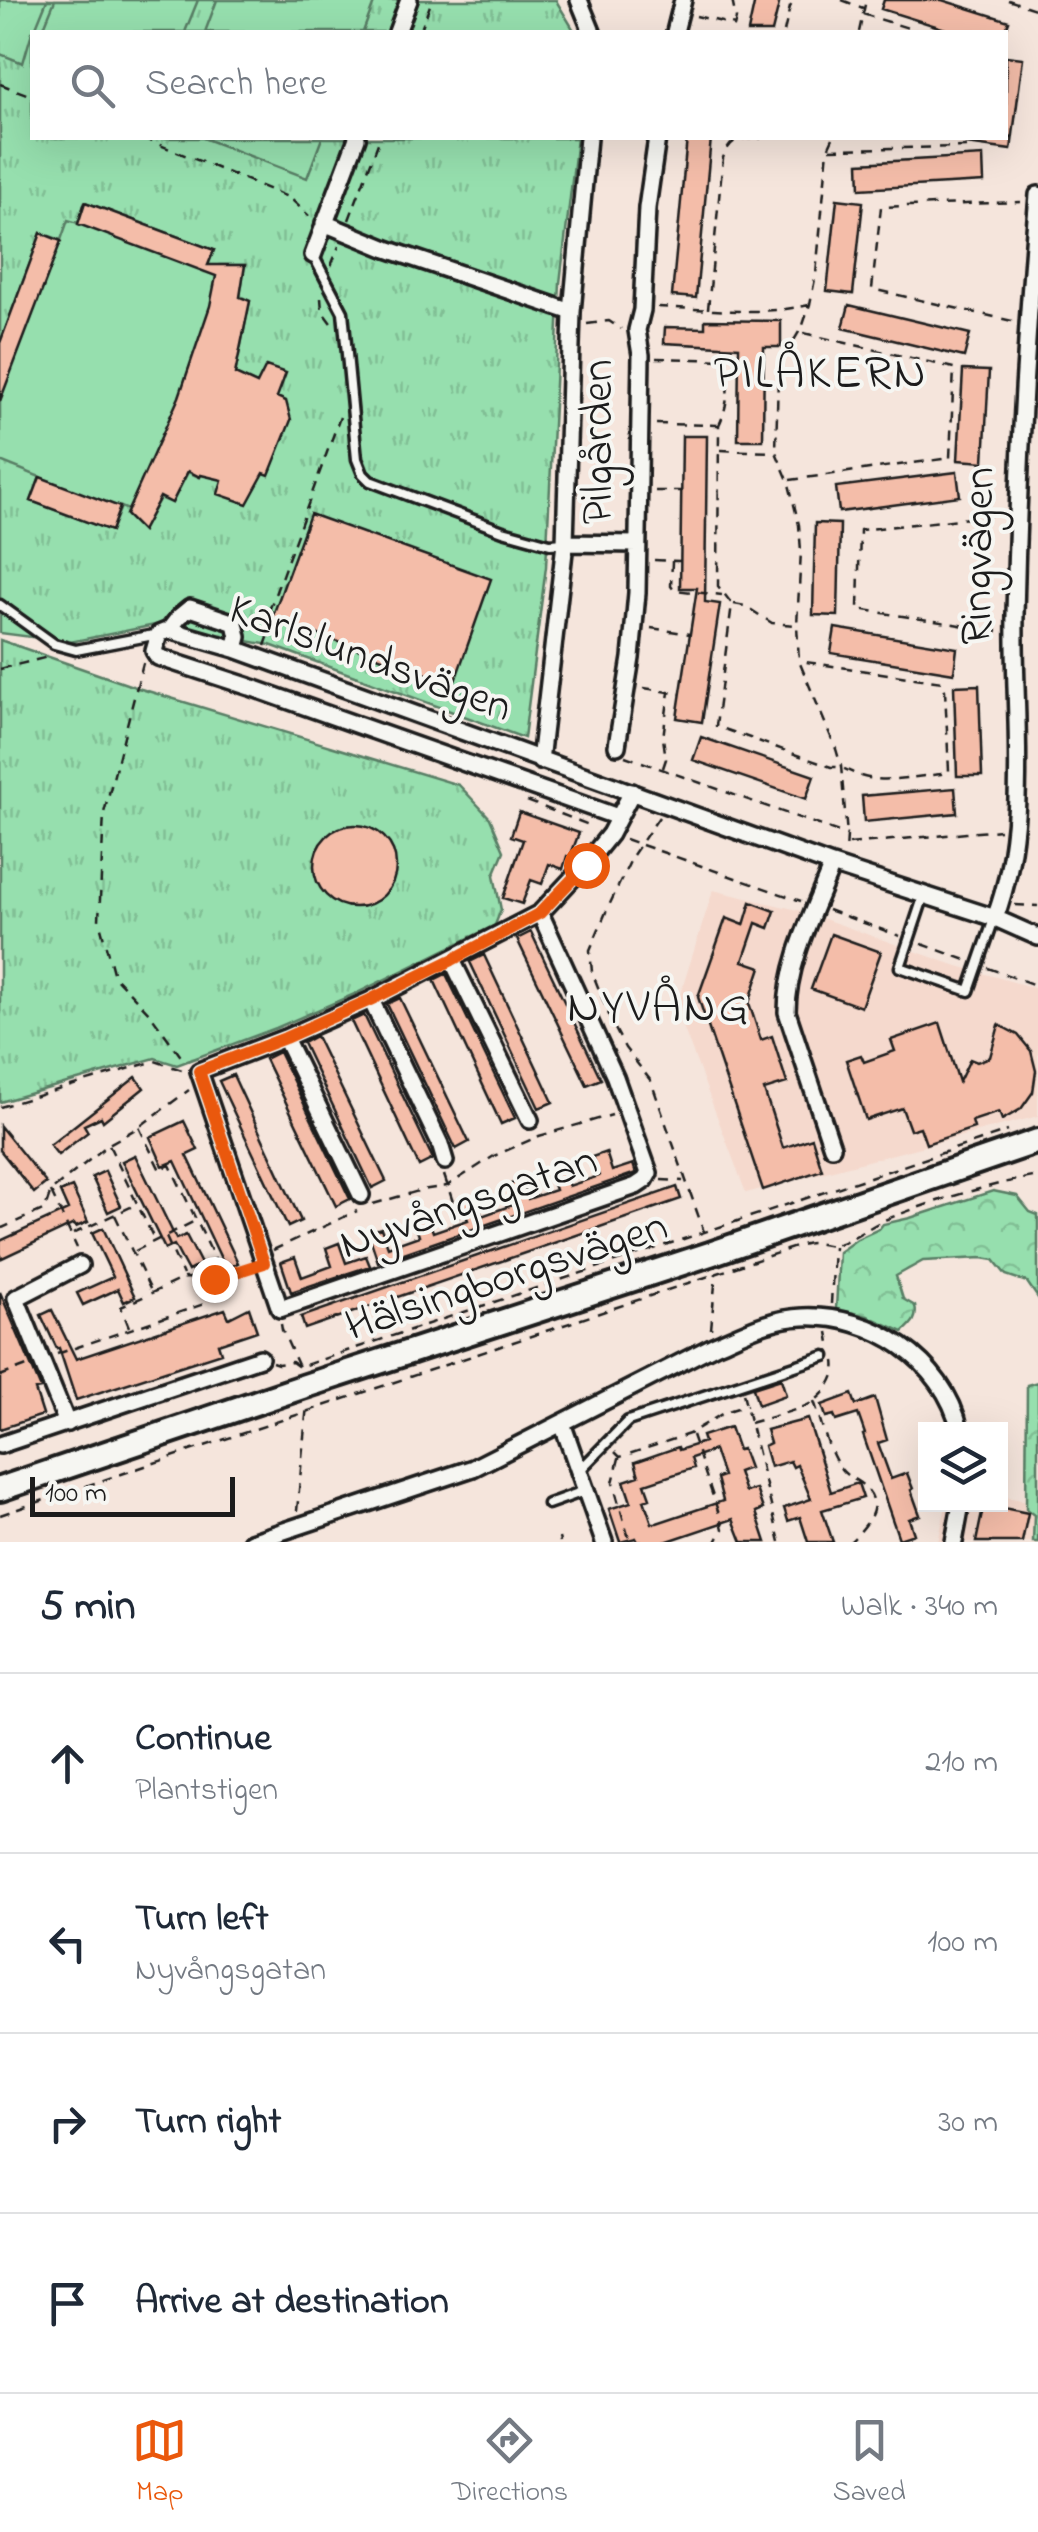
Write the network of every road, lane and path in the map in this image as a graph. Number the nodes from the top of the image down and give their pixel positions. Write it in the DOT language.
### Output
graph roads {
  1 [pos="409,0"];
  2 [pos="432,0"];
  3 [pos="579,0"];
  4 [pos="732,0"];
  5 [pos="794,0"];
  6 [pos="842,0"];
  7 [pos="866,0"];
  8 [pos="1008,0"];
  9 [pos="681,6"];
  10 [pos="863,8"];
  11 [pos="1038,10"];
  12 [pos="863,14"];
  13 [pos="736,25"];
  14 [pos="398,30"];
  15 [pos="421,30"];
  16 [pos="591,30"];
  17 [pos="735,30"];
  18 [pos="784,30"];
  19 [pos="859,30"];
  20 [pos="915,30"];
  21 [pos="0,84"];
  22 [pos="30,95"];
  23 [pos="149,140"];
  24 [pos="356,140"];
  25 [pos="379,140"];
  26 [pos="588,140"];
  27 [pos="657,140"];
  28 [pos="738,140"];
  29 [pos="831,140"];
  30 [pos="974,140"];
  31 [pos="828,149"];
  32 [pos="1038,198"];
  33 [pos="324,223"];
  34 [pos="344,233"];
  35 [pos="313,255"];
  36 [pos="326,280"];
  37 [pos="810,304"];
  38 [pos="708,309"];
  39 [pos="642,310"];
  40 [pos="572,312"];
  41 [pos="1028,324"];
  42 [pos="335,330"];
  43 [pos="637,330"];
  44 [pos="799,332"];
  45 [pos="640,354"];
  46 [pos="342,412"];
  47 [pos="639,423"];
  48 [pos="719,424"];
  49 [pos="720,450"];
  50 [pos="776,452"];
  51 [pos="788,480"];
  52 [pos="638,491"];
  53 [pos="681,491"];
  54 [pos="1017,513"];
  55 [pos="565,542"];
  56 [pos="638,552"];
  57 [pos="672,561"];
  58 [pos="680,561"];
  59 [pos="725,595"];
  60 [pos="732,604"];
  61 [pos="0,605"];
  62 [pos="635,626"];
  63 [pos="797,626"];
  64 [pos="164,632"];
  65 [pos="1014,632"];
  66 [pos="690,634"];
  67 [pos="76,650"];
  68 [pos="235,650"];
  69 [pos="263,652"];
  70 [pos="798,661"];
  71 [pos="0,669"];
  72 [pos="627,686"];
  73 [pos="669,692"];
  74 [pos="680,694"];
  75 [pos="494,744"];
  76 [pos="616,749"];
  77 [pos="540,761"];
  78 [pos="841,766"];
  79 [pos="663,768"];
  80 [pos="484,770"];
  81 [pos="632,792"];
  82 [pos="514,796"];
  83 [pos="668,805"];
  84 [pos="618,817"];
  85 [pos="1014,828"];
  86 [pos="610,834"];
  87 [pos="847,834"];
  88 [pos="641,844"];
  89 [pos="847,844"];
  90 [pos="838,867"];
  91 [pos="924,895"];
  92 [pos="816,906"];
  93 [pos="1038,906"];
  94 [pos="998,911"];
  95 [pos="540,913"];
  96 [pos="1038,937"];
  97 [pos="910,940"];
  98 [pos="452,960"];
  99 [pos="978,964"];
  100 [pos="1038,986"];
  101 [pos="370,1000"];
  102 [pos="285,1038"];
  103 [pos="199,1071"];
  104 [pos="0,1107"];
  105 [pos="628,1111"];
  106 [pos="530,1120"];
  107 [pos="139,1127"];
  108 [pos="1016,1128"];
  109 [pos="1038,1141"];
  110 [pos="109,1144"];
  111 [pos="832,1147"];
  112 [pos="446,1161"];
  113 [pos="1038,1176"];
  114 [pos="645,1180"];
  115 [pos="685,1180"];
  116 [pos="447,1186"];
  117 [pos="50,1191"];
  118 [pos="361,1195"];
  119 [pos="138,1204"];
  120 [pos="114,1215"];
  121 [pos="196,1220"];
  122 [pos="0,1229"];
  123 [pos="72,1235"];
  124 [pos="166,1236"];
  125 [pos="155,1241"];
  126 [pos="468,1245"];
  127 [pos="834,1246"];
  128 [pos="132,1252"];
  129 [pos="710,1253"];
  130 [pos="262,1258"];
  131 [pos="80,1266"];
  132 [pos="223,1276"];
  133 [pos="184,1278"];
  134 [pos="209,1279"];
  135 [pos="152,1293"];
  136 [pos="280,1309"];
  137 [pos="830,1310"];
  138 [pos="130,1329"];
  139 [pos="838,1330"];
  140 [pos="715,1346"];
  141 [pos="826,1356"];
  142 [pos="260,1358"];
  143 [pos="43,1359"];
  144 [pos="299,1368"];
  145 [pos="0,1376"];
  146 [pos="299,1378"];
  147 [pos="740,1384"];
  148 [pos="306,1397"];
  149 [pos="814,1401"];
  150 [pos="748,1405"];
  151 [pos="308,1410"];
  152 [pos="957,1422"];
  153 [pos="67,1423"];
  154 [pos="562,1423"];
  155 [pos="750,1423"];
  156 [pos="692,1432"];
  157 [pos="606,1444"];
  158 [pos="0,1445"];
  159 [pos="620,1457"];
  160 [pos="580,1470"];
  161 [pos="0,1489"];
  162 [pos="587,1490"];
  163 [pos="548,1504"];
  164 [pos="960,1512"];
  165 [pos="0,1515"];
  166 [pos="297,1517"];
  167 [pos="268,1539"];
  168 [pos="250,1542"];
  169 [pos="604,1542"];
  170 [pos="630,1542"];
  171 [pos="716,1542"];
  172 [pos="780,1542"];
  173 [pos="850,1542"];
  174 [pos="954,1542"];
  1 -- 14 [label="street"];
  2 -- 15 [label="path"];
  3 -- 16 [label="street"];
  4 -- 13 [label="path"];
  5 -- 18 [label="path"];
  6 -- 10 [label="path"];
  7 -- 10 [label="path"];
  8 -- 11 [label="path"];
  9 -- 13 [label="path"];
  10 -- 12 [label="path"];
  12 -- 19 [label="path"];
  12 -- 20 [label="path"];
  13 -- 17 [label="path"];
  21 -- 22 [label="path"];
  23 -- 33 [label="path"];
  24 -- 33 [label="street"];
  25 -- 34 [label="path"];
  26 -- 40 [label="street"];
  27 -- 39 [label="street, Pilgården"];
  28 -- 38 [label="path"];
  29 -- 31 [label="path"];
  30 -- 31 [label="path"];
  31 -- 37 [label="path"];
  32 -- 41 [label="street, Ringvägen"];
  32 -- 41 [label="path"];
  33 -- 34 [label="street"];
  33 -- 35 [label="street"];
  34 -- 36 [label="path"];
  34 -- 40 [label="street"];
  35 -- 36 [label="lane"];
  36 -- 42 [label="path"];
  36 -- 55 [label="lane"];
  37 -- 38 [label="path"];
  37 -- 44 [label="path"];
  38 -- 39 [label="path"];
  39 -- 43 [label="street, Pilgården"];
  40 -- 43 [label="path"];
  40 -- 55 [label="street"];
  41 -- 54 [label="street, Ringvägen"];
  43 -- 45 [label="street, Pilgården"];
  44 -- 50 [label="path"];
  44 -- 51 [label="path"];
  45 -- 47 [label="street, Pilgården"];
  45 -- 48 [label="path"];
  46 -- 69 [label="path"];
  47 -- 48 [label="path"];
  47 -- 52 [label="street, Pilgården"];
  48 -- 49 [label="path"];
  49 -- 50 [label="path"];
  49 -- 59 [label="path"];
  50 -- 51 [label="path"];
  51 -- 63 [label="path"];
  52 -- 53 [label="path"];
  52 -- 56 [label="street, Pilgården"];
  54 -- 65 [label="street, Ringvägen"];
  54 -- 65 [label="path"];
  55 -- 56 [label="street"];
  55 -- 77 [label="street"];
  56 -- 57 [label="path"];
  56 -- 62 [label="street, Pilgården"];
  57 -- 58 [label="path"];
  57 -- 59 [label="path"];
  59 -- 60 [label="path"];
  60 -- 63 [label="path"];
  60 -- 78 [label="path"];
  61 -- 67 [label="lane"];
  62 -- 66 [label="path"];
  62 -- 72 [label="street, Pilgården"];
  63 -- 70 [label="path"];
  64 -- 67 [label="lane"];
  64 -- 68 [label="street, Karlslundsvägen"];
  64 -- 68 [label="street"];
  64 -- 80 [label="street, Karlslundsvägen"];
  64 -- 103 [label="path"];
  65 -- 85 [label="street, Ringvägen"];
  67 -- 71 [label="path"];
  68 -- 75 [label="street, Karlslundsvägen"];
  70 -- 78 [label="path"];
  70 -- 78 [label="path"];
  72 -- 73 [label="path"];
  72 -- 76 [label="street, Pilgården"];
  73 -- 74 [label="path"];
  73 -- 79 [label="path"];
  75 -- 77 [label="street, Karlslundsvägen"];
  75 -- 80 [label="street"];
  76 -- 79 [label="path"];
  77 -- 81 [label="street, Karlslundsvägen"];
  78 -- 87 [label="path"];
  79 -- 87 [label="path"];
  80 -- 84 [label="street, Karlslundsvägen"];
  81 -- 83 [label="street, Karlslundsvägen"];
  81 -- 84 [label="street"];
  82 -- 86 [label="path"];
  83 -- 88 [label="path"];
  83 -- 90 [label="street, Karlslundsvägen"];
  84 -- 86 [label="street"];
  85 -- 89 [label="path"];
  85 -- 94 [label="street, Ringvägen"];
  86 -- 88 [label="path"];
  86 -- 95 [label="street"];
  87 -- 89 [label="path"];
  88 -- 92 [label="path"];
  88 -- 115 [label="path"];
  89 -- 90 [label="path"];
  90 -- 91 [label="street, Karlslundsvägen"];
  90 -- 92 [label="street"];
  91 -- 94 [label="street, Karlslundsvägen"];
  91 -- 97 [label="lane"];
  92 -- 97 [label="path"];
  92 -- 111 [label="street"];
  93 -- 94 [label="path"];
  94 -- 96 [label="street, Karlslundsvägen"];
  94 -- 99 [label="lane"];
  95 -- 98 [label="street"];
  95 -- 105 [label="street, Nyvångsgatan"];
  97 -- 99 [label="path"];
  97 -- 99 [label="lane"];
  98 -- 101 [label="street"];
  98 -- 106 [label="street"];
  99 -- 100 [label="path"];
  101 -- 102 [label="street"];
  101 -- 112 [label="street"];
  102 -- 103 [label="street"];
  102 -- 118 [label="street"];
  103 -- 104 [label="path"];
  103 -- 107 [label="path"];
  103 -- 130 [label="street"];
  105 -- 114 [label="street, Nyvångsgatan"];
  105 -- 116 [label="path"];
  107 -- 110 [label="path"];
  107 -- 121 [label="path"];
  108 -- 129 [label="path"];
  109 -- 129 [label="main road, Hälsingborgsvägen"];
  110 -- 117 [label="path"];
  110 -- 119 [label="path"];
  112 -- 116 [label="path"];
  113 -- 127 [label="path"];
  114 -- 115 [label="path"];
  114 -- 126 [label="street, Nyvångsgatan"];
  115 -- 129 [label="path"];
  116 -- 126 [label="path"];
  116 -- 130 [label="path"];
  117 -- 122 [label="path"];
  117 -- 123 [label="path"];
  119 -- 120 [label="path"];
  119 -- 125 [label="path"];
  120 -- 123 [label="path"];
  120 -- 128 [label="path"];
  121 -- 124 [label="path"];
  121 -- 132 [label="path"];
  123 -- 131 [label="path"];
  124 -- 125 [label="path"];
  124 -- 133 [label="path"];
  125 -- 128 [label="path"];
  126 -- 136 [label="street, Nyvångsgatan"];
  127 -- 129 [label="path"];
  127 -- 137 [label="path"];
  128 -- 135 [label="path"];
  129 -- 140 [label="path"];
  129 -- 144 [label="path"];
  129 -- 151 [label="path"];
  129 -- 161 [label="main road, Hälsingborgsvägen"];
  130 -- 132 [label="path"];
  130 -- 136 [label="street"];
  131 -- 143 [label="street"];
  132 -- 134 [label="path"];
  133 -- 134 [label="path"];
  133 -- 135 [label="path"];
  134 -- 138 [label="path"];
  135 -- 138 [label="path"];
  136 -- 144 [label="path"];
  138 -- 143 [label="path"];
  139 -- 149 [label="path"];
  140 -- 152 [label="street"];
  140 -- 154 [label="street"];
  141 -- 147 [label="lane"];
  142 -- 144 [label="path"];
  142 -- 153 [label="street"];
  143 -- 145 [label="path"];
  143 -- 153 [label="street"];
  144 -- 146 [label="path"];
  147 -- 150 [label="path"];
  147 -- 157 [label="lane"];
  148 -- 151 [label="path"];
  149 -- 155 [label="path"];
  149 -- 173 [label="path"];
  150 -- 155 [label="path"];
  150 -- 156 [label="path"];
  151 -- 165 [label="path"];
  151 -- 166 [label="path"];
  153 -- 158 [label="street"];
  154 -- 160 [label="street"];
  154 -- 167 [label="street"];
  155 -- 172 [label="path"];
  156 -- 159 [label="path"];
  156 -- 171 [label="path"];
  157 -- 159 [label="path"];
  157 -- 160 [label="lane"];
  159 -- 170 [label="path"];
  160 -- 162 [label="street"];
  162 -- 163 [label="lane"];
  162 -- 169 [label="street"];
  164 -- 174 [label="street"];
  167 -- 168 [label="street"];
}
